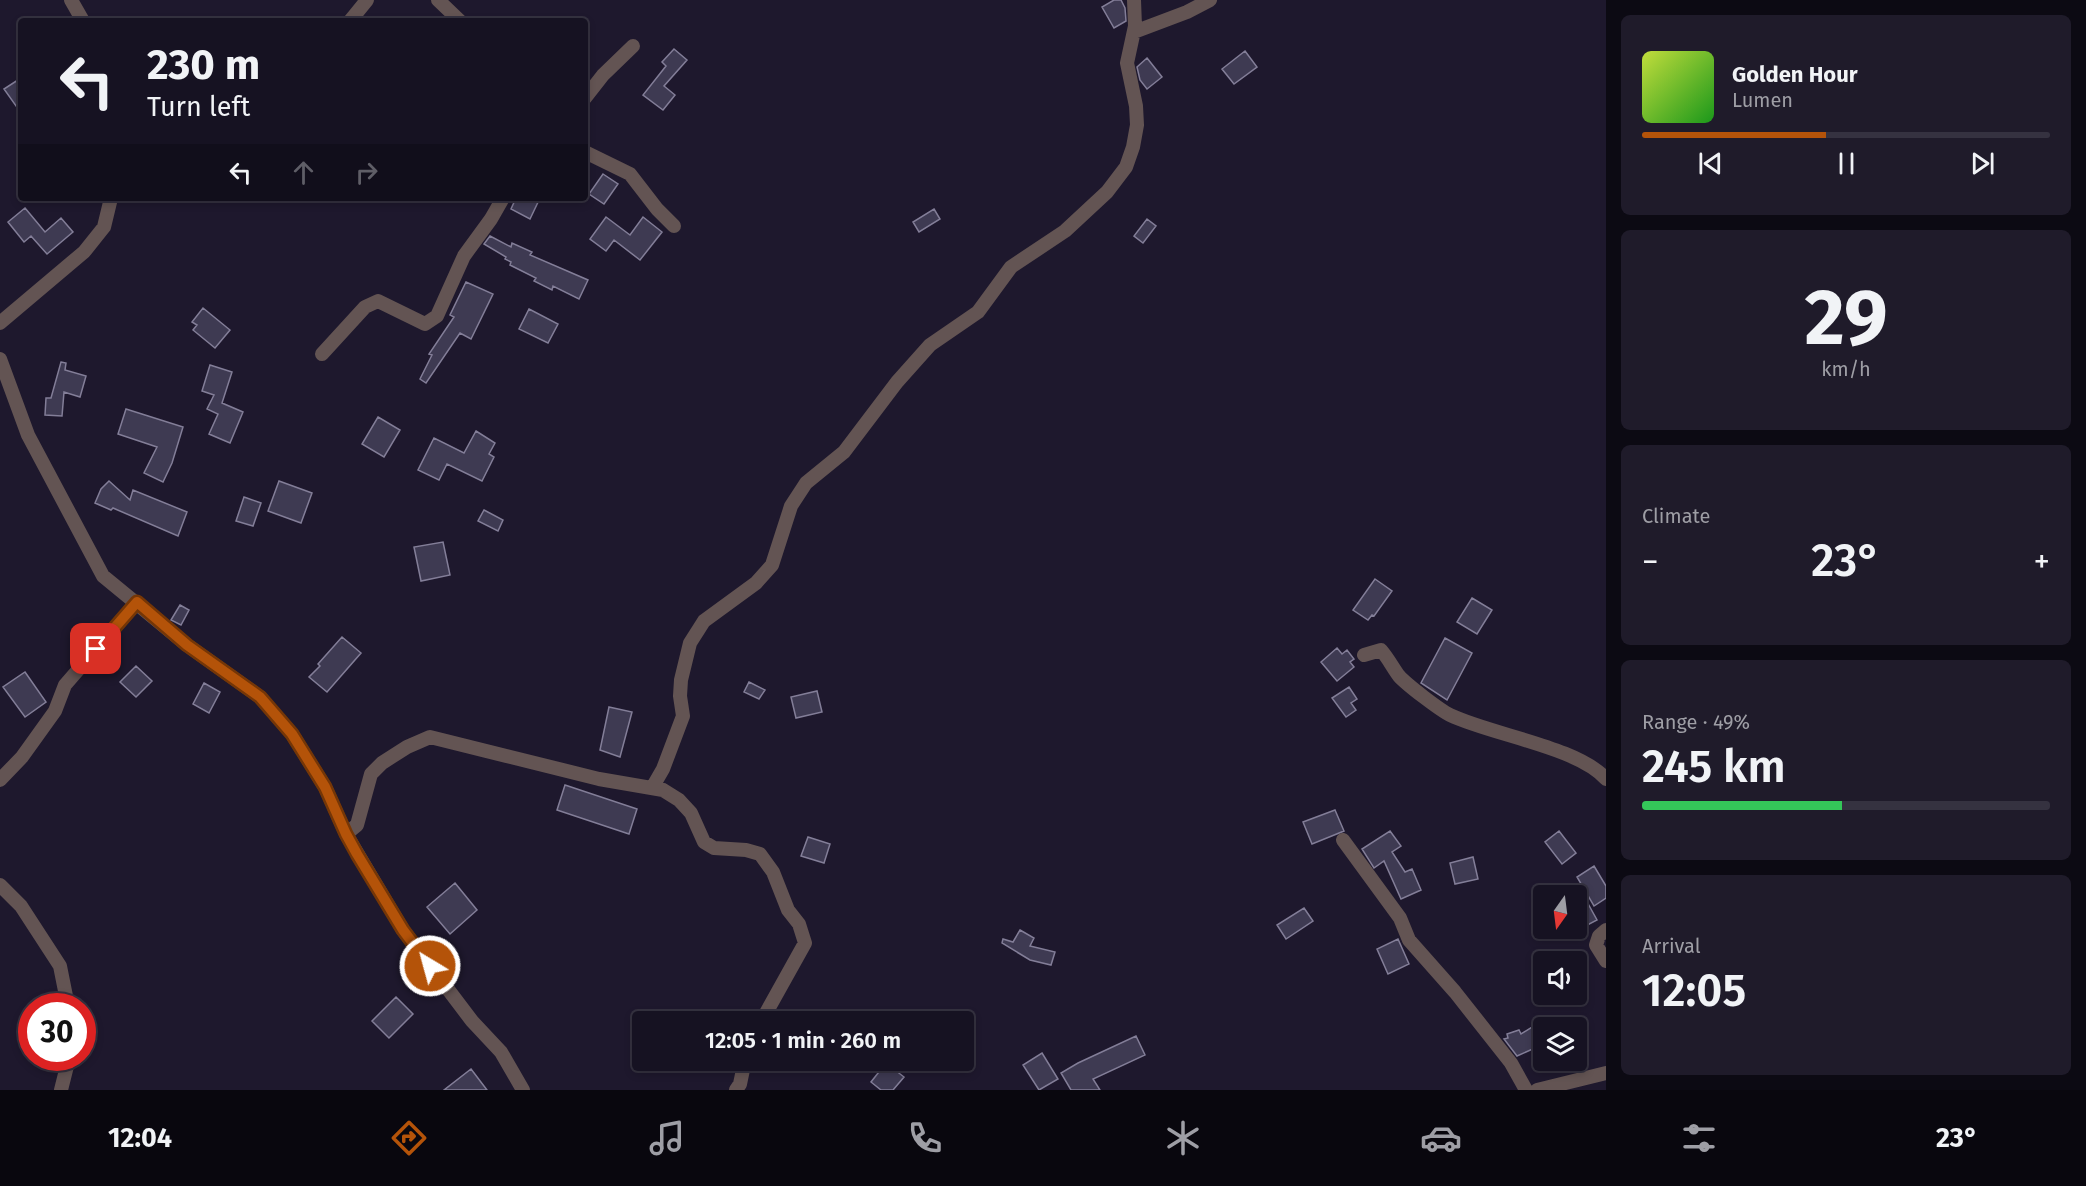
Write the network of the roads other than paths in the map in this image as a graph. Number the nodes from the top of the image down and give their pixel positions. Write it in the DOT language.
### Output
graph roads {
  1 [pos="71,0"];
  2 [pos="367,0"];
  3 [pos="438,0"];
  4 [pos="1134,0"];
  5 [pos="1210,0"];
  6 [pos="81,18"];
  7 [pos="352,18"];
  8 [pos="457,18"];
  9 [pos="1134,32"];
  10 [pos="633,46"];
  11 [pos="588,95"];
  12 [pos="588,153"];
  13 [pos="110,201"];
  14 [pos="501,201"];
  15 [pos="674,226"];
  16 [pos="0,323"];
  17 [pos="322,354"];
  18 [pos="0,358"];
  19 [pos="137,602"];
  20 [pos="1364,655"];
  21 [pos="1606,779"];
  22 [pos="0,780"];
  23 [pos="652,788"];
  24 [pos="346,834"];
  25 [pos="1343,840"];
  26 [pos="0,885"];
  27 [pos="1606,930"];
  28 [pos="1606,961"];
  29 [pos="65,993"];
  30 [pos="767,1011"];
  31 [pos="66,1071"];
  32 [pos="743,1071"];
  33 [pos="1606,1073"];
  34 [pos="1583,1085"];
  35 [pos="61,1090"];
  36 [pos="523,1090"];
  37 [pos="736,1090"];
  38 [pos="1526,1090"];
  39 [pos="1537,1090"];
  1 -- 6 [label="street"];
  2 -- 7 [label="street"];
  3 -- 8 [label="street"];
  4 -- 9 [label="street"];
  5 -- 9 [label="street"];
  9 -- 23 [label="street"];
  10 -- 11 [label="street"];
  12 -- 15 [label="street"];
  13 -- 16 [label="street"];
  14 -- 17 [label="street"];
  18 -- 19 [label="street"];
  19 -- 22 [label="street"];
  19 -- 24 [label="street"];
  20 -- 21 [label="street"];
  23 -- 24 [label="street"];
  23 -- 30 [label="street"];
  24 -- 36 [label="street"];
  25 -- 38 [label="street"];
  26 -- 29 [label="street"];
  27 -- 28 [label="street"];
  31 -- 35 [label="street"];
  32 -- 37 [label="street"];
  33 -- 34 [label="street"];
  34 -- 39 [label="street"];
}
